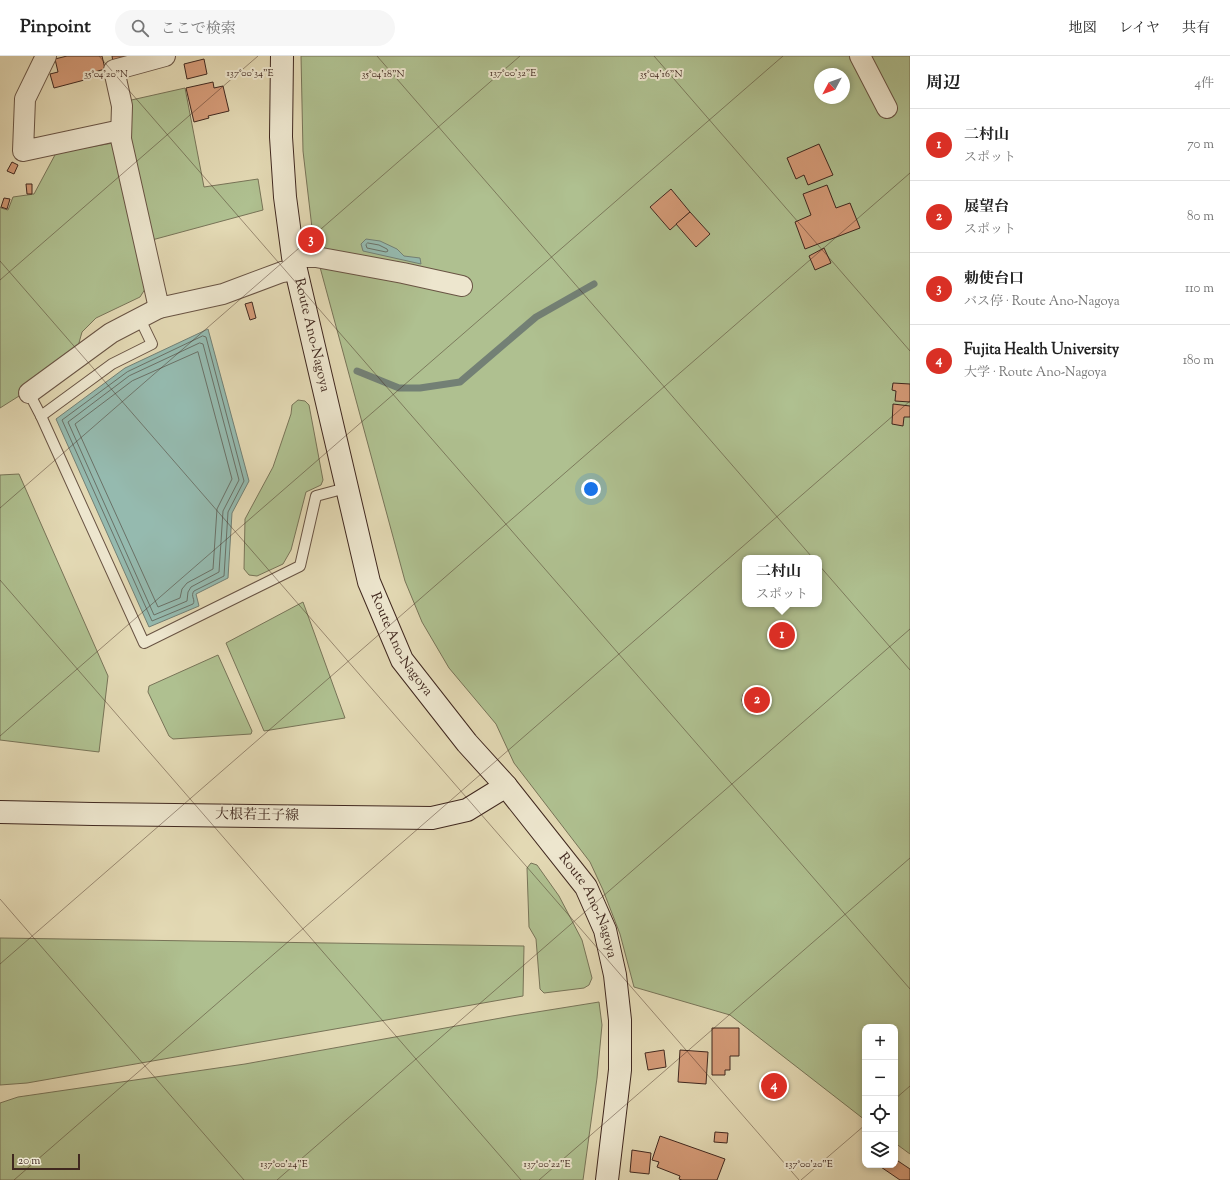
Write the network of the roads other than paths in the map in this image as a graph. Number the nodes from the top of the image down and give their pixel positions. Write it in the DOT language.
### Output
graph roads {
  1 [pos="46,56"];
  2 [pos="165,56"];
  3 [pos="282,56"];
  4 [pos="860,56"];
  5 [pos="887,108"];
  6 [pos="121,130"];
  7 [pos="294,263"];
  8 [pos="462,286"];
  9 [pos="159,308"];
  10 [pos="140,318"];
  11 [pos="29,393"];
  12 [pos="41,416"];
  13 [pos="346,488"];
  14 [pos="506,786"];
  15 [pos="0,812"];
  16 [pos="606,1180"];
  1 -- 6 [label="street"];
  2 -- 6 [label="street"];
  3 -- 7 [label="main road, Route Ano-Nagoya"];
  4 -- 5 [label="street"];
  6 -- 9 [label="street"];
  7 -- 8 [label="street"];
  7 -- 9 [label="street"];
  7 -- 13 [label="main road, Route Ano-Nagoya"];
  9 -- 10 [label="street"];
  10 -- 11 [label="street"];
  10 -- 12 [label="lane"];
  11 -- 12 [label="lane"];
  12 -- 13 [label="lane"];
  13 -- 14 [label="main road, Route Ano-Nagoya"];
  14 -- 15 [label="main road, 大根若王子線"];
  14 -- 16 [label="main road, Route Ano-Nagoya"];
}
